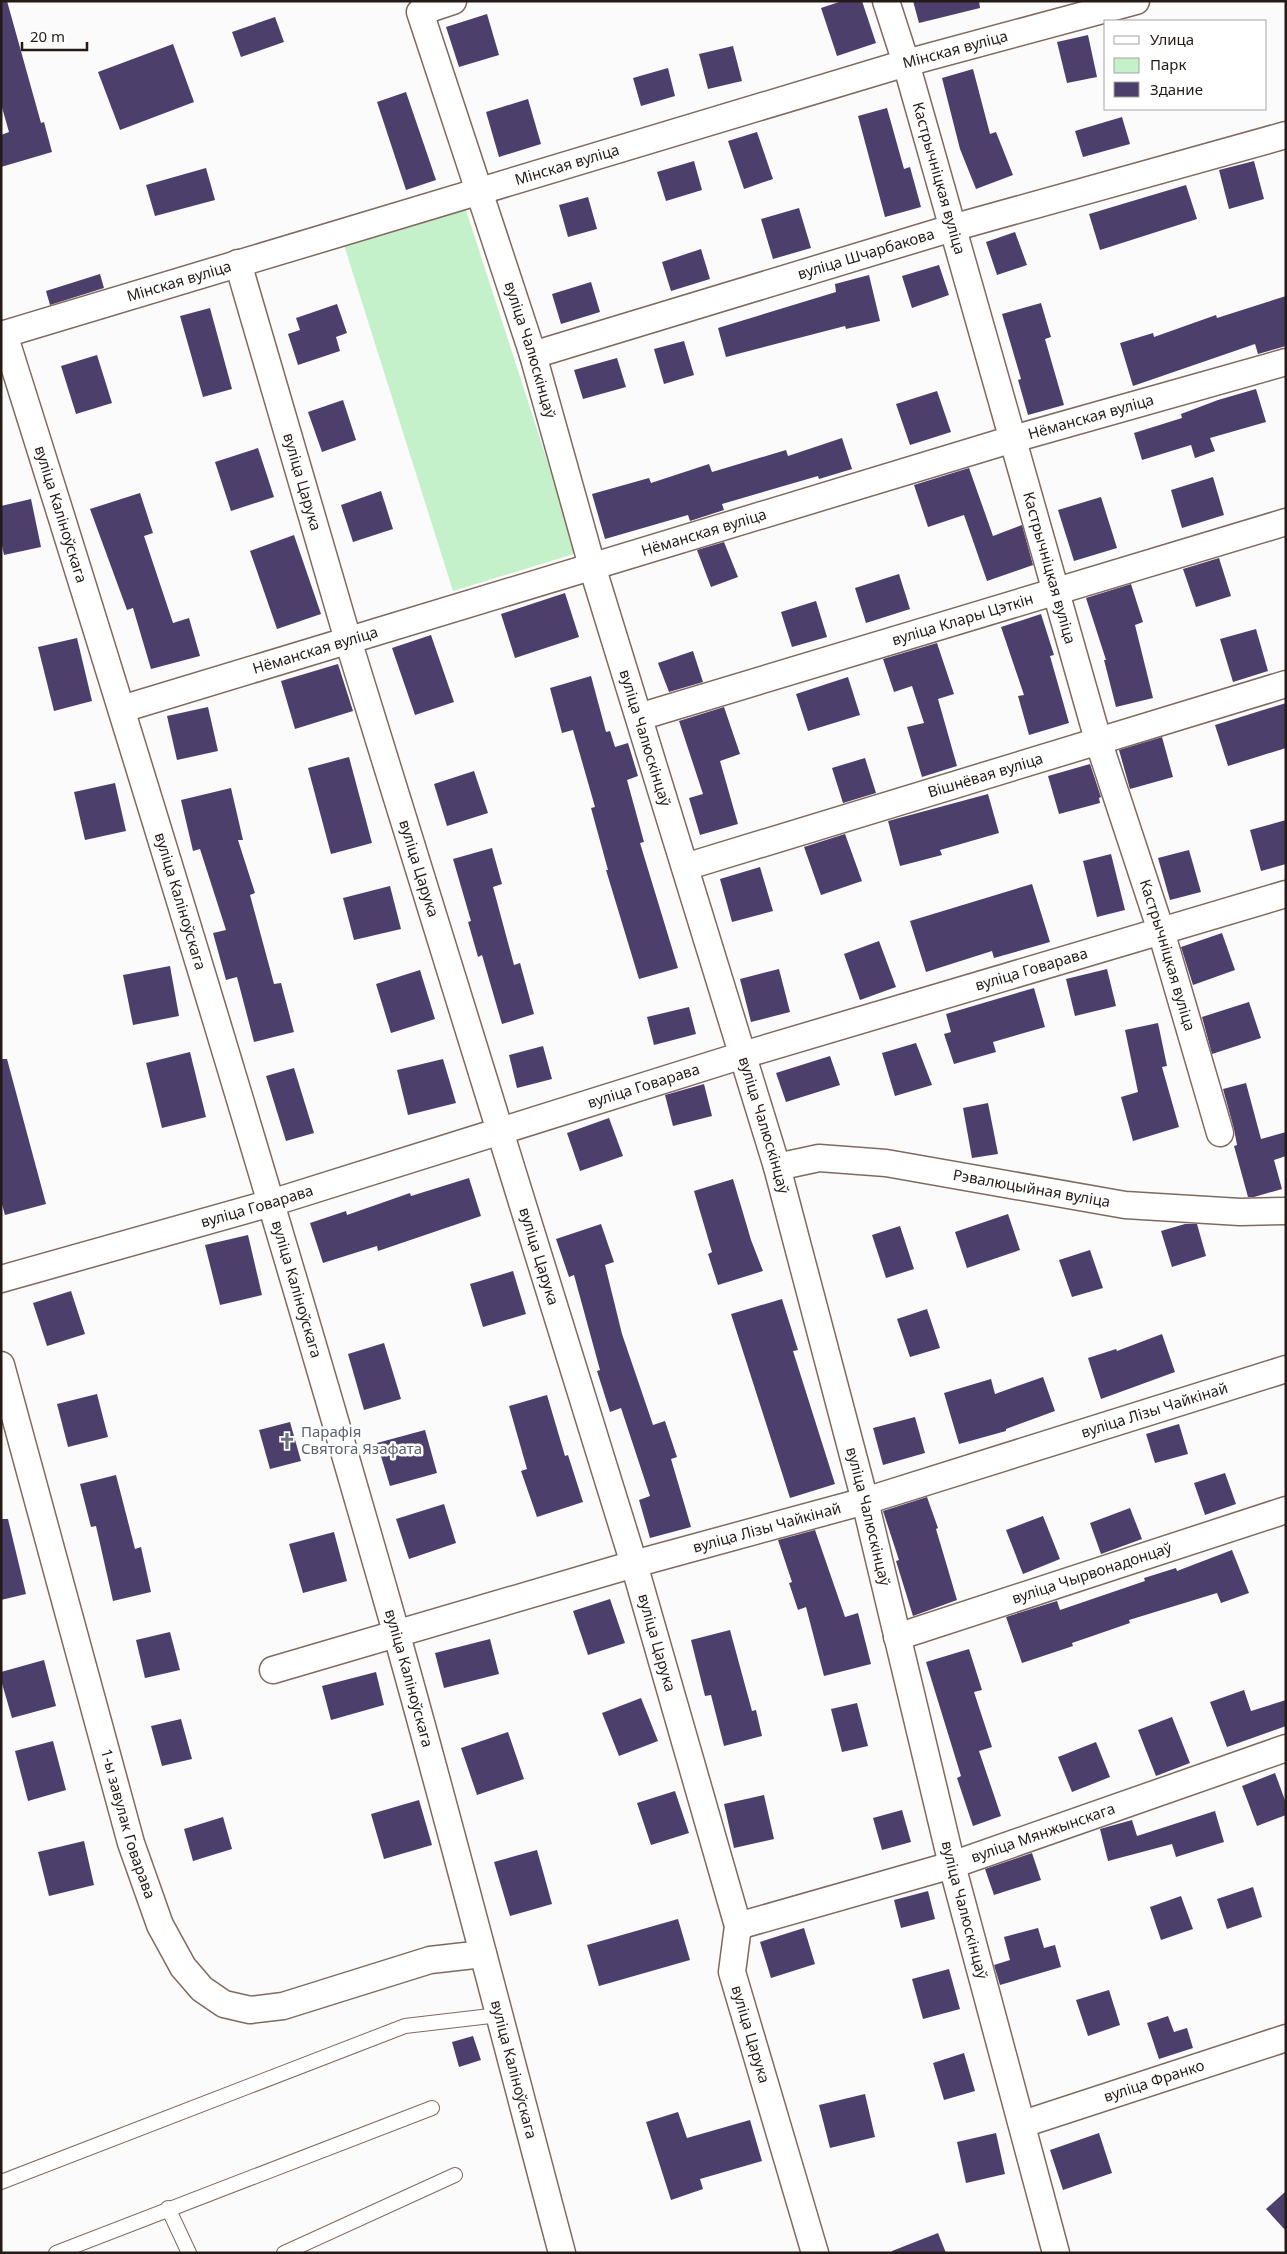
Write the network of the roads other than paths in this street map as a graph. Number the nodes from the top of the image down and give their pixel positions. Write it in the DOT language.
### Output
graph roads {
  1 [pos="453,1"];
  2 [pos="886,1"];
  3 [pos="1136,1"];
  4 [pos="906,63"];
  5 [pos="1286,135"];
  6 [pos="479,191"];
  7 [pos="952,228"];
  8 [pos="238,263"];
  9 [pos="2,334"];
  10 [pos="533,355"];
  11 [pos="1286,362"];
  12 [pos="1013,438"];
  13 [pos="1286,522"];
  14 [pos="592,566"];
  15 [pos="1057,590"];
  16 [pos="348,640"];
  17 [pos="1286,684"];
  18 [pos="122,708"];
  19 [pos="639,717"];
  20 [pos="1098,740"];
  21 [pos="685,867"];
  22 [pos="1286,894"];
  23 [pos="1160,931"];
  24 [pos="743,1055"];
  25 [pos="500,1131"];
  26 [pos="1220,1132"];
  27 [pos="778,1167"];
  28 [pos="271,1203"];
  29 [pos="1286,1211"];
  30 [pos="1,1279"];
  31 [pos="1,1365"];
  32 [pos="1286,1369"];
  33 [pos="864,1501"];
  34 [pos="1286,1510"];
  35 [pos="634,1564"];
  36 [pos="396,1635"];
  37 [pos="897,1637"];
  38 [pos="273,1670"];
  39 [pos="1286,1748"];
  40 [pos="952,1865"];
  41 [pos="738,1926"];
  42 [pos="482,1954"];
  43 [pos="499,2015"];
  44 [pos="1286,2038"];
  45 [pos="432,2108"];
  46 [pos="1022,2124"];
  47 [pos="455,2175"];
  48 [pos="1,2182"];
  49 [pos="168,2208"];
  50 [pos="56,2253"];
  51 [pos="189,2253"];
  52 [pos="284,2253"];
  53 [pos="562,2253"];
  54 [pos="816,2253"];
  55 [pos="1056,2253"];
  1 -- 6 [label="street, вуліца Чалюскінцаў"];
  2 -- 4 [label="street, Кастрычніцкая вуліца"];
  3 -- 4 [label="street, Мінская вуліца"];
  4 -- 6 [label="street, Мінская вуліца"];
  4 -- 7 [label="street, Кастрычніцкая вуліца"];
  5 -- 7 [label="street, вуліца Шчарбакова"];
  6 -- 8 [label="street, Мінская вуліца"];
  6 -- 10 [label="street, вуліца Чалюскінцаў"];
  7 -- 10 [label="street, вуліца Шчарбакова"];
  7 -- 12 [label="street, Кастрычніцкая вуліца"];
  8 -- 9 [label="street, Мінская вуліца"];
  8 -- 16 [label="street, вуліца Царука"];
  9 -- 18 [label="street, вуліца Каліноўскага"];
  10 -- 14 [label="street, вуліца Чалюскінцаў"];
  11 -- 12 [label="street, Нёманская вуліца"];
  12 -- 14 [label="street, Нёманская вуліца"];
  12 -- 15 [label="street, Кастрычніцкая вуліца"];
  13 -- 15 [label="street, вуліца Клары Цэткін"];
  14 -- 16 [label="street, Нёманская вуліца"];
  14 -- 19 [label="street, вуліца Чалюскінцаў"];
  15 -- 19 [label="street, вуліца Клары Цэткін"];
  15 -- 20 [label="street, Кастрычніцкая вуліца"];
  16 -- 18 [label="street, Нёманская вуліца"];
  16 -- 25 [label="street, вуліца Царука"];
  17 -- 20 [label="street, Вішнёвая вуліца"];
  18 -- 28 [label="street, вуліца Каліноўскага"];
  19 -- 21 [label="street, вуліца Чалюскінцаў"];
  20 -- 21 [label="street, Вішнёвая вуліца"];
  20 -- 23 [label="street, Кастрычніцкая вуліца"];
  21 -- 24 [label="street, вуліца Чалюскінцаў"];
  22 -- 23 [label="street, вуліца Говарава"];
  23 -- 24 [label="street, вуліца Говарава"];
  23 -- 26 [label="street, Кастрычніцкая вуліца"];
  24 -- 25 [label="street, вуліца Говарава"];
  24 -- 27 [label="street, вуліца Чалюскінцаў"];
  25 -- 28 [label="street, вуліца Говарава"];
  25 -- 35 [label="street, вуліца Царука"];
  27 -- 29 [label="street, Рэвалюцыйная вуліца"];
  27 -- 33 [label="street, вуліца Чалюскінцаў"];
  28 -- 30 [label="street, вуліца Говарава"];
  28 -- 36 [label="street, вуліца Каліноўскага"];
  31 -- 42 [label="street, 1-ы завулак Говарава"];
  32 -- 33 [label="street, вуліца Лізы Чайкінай"];
  33 -- 35 [label="street, вуліца Лізы Чайкінай"];
  33 -- 37 [label="street, вуліца Чалюскінцаў"];
  34 -- 37 [label="street, вуліца Чырвонадонцаў"];
  35 -- 36 [label="street, вуліца Лізы Чайкінай"];
  35 -- 41 [label="street, вуліца Царука"];
  36 -- 38 [label="street, вуліца Лізы Чайкінай"];
  36 -- 42 [label="street, вуліца Каліноўскага"];
  37 -- 40 [label="street, вуліца Чалюскінцаў"];
  39 -- 40 [label="street, вуліца Мянжынскага"];
  40 -- 41 [label="street, вуліца Мянжынскага"];
  40 -- 46 [label="street, вуліца Чалюскінцаў"];
  41 -- 54 [label="street, вуліца Царука"];
  42 -- 43 [label="street, вуліца Каліноўскага"];
  43 -- 48 [label="lane"];
  43 -- 53 [label="street, вуліца Каліноўскага"];
  44 -- 46 [label="street, вуліца Франко"];
  45 -- 49 [label="lane"];
  46 -- 55 [label="street, вуліца Чалюскінцаў"];
  47 -- 52 [label="lane"];
  49 -- 50 [label="lane"];
  49 -- 51 [label="lane"];
}
